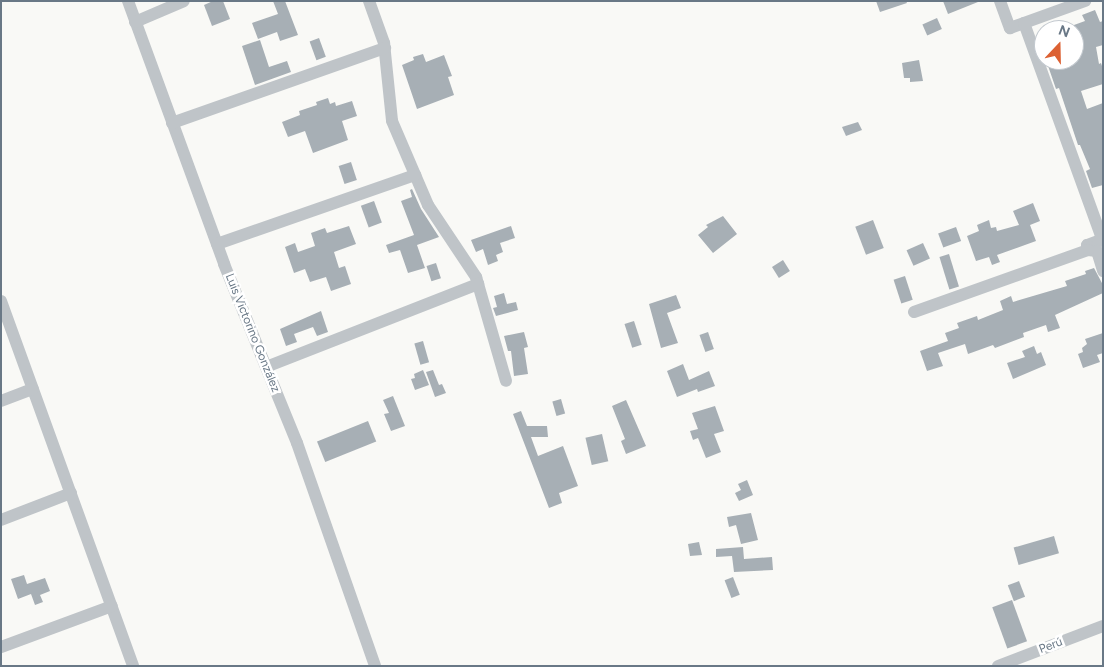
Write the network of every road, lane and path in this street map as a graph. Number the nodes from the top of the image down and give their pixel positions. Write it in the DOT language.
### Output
graph roads {
  1 [pos="128,1"];
  2 [pos="184,1"];
  3 [pos="369,1"];
  4 [pos="1000,1"];
  5 [pos="1085,1"];
  6 [pos="135,22"];
  7 [pos="1024,23"];
  8 [pos="384,48"];
  9 [pos="172,122"];
  10 [pos="415,175"];
  11 [pos="217,244"];
  12 [pos="1097,245"];
  13 [pos="1103,271"];
  14 [pos="478,284"];
  15 [pos="1,302"];
  16 [pos="914,312"];
  17 [pos="266,367"];
  18 [pos="506,381"];
  19 [pos="33,389"];
  20 [pos="1,401"];
  21 [pos="70,493"];
  22 [pos="1,520"];
  23 [pos="112,606"];
  24 [pos="1103,626"];
  25 [pos="1,647"];
  26 [pos="133,666"];
  27 [pos="375,666"];
  28 [pos="998,666"];
  1 -- 6 [label="street, Luis Victorino González"];
  2 -- 6 [label="street"];
  3 -- 8 [label="street"];
  4 -- 7 [label="street"];
  5 -- 7 [label="street"];
  6 -- 9 [label="street, Luis Victorino González"];
  7 -- 12 [label="street"];
  8 -- 9 [label="street"];
  8 -- 10 [label="street"];
  9 -- 11 [label="street, Luis Victorino González"];
  10 -- 11 [label="street"];
  10 -- 14 [label="street"];
  11 -- 17 [label="street, Luis Victorino González"];
  12 -- 13 [label="street"];
  12 -- 16 [label="street"];
  14 -- 17 [label="street"];
  14 -- 18 [label="street"];
  15 -- 19 [label="street"];
  17 -- 27 [label="street, Luis Victorino González"];
  19 -- 20 [label="street"];
  19 -- 21 [label="street"];
  21 -- 22 [label="street"];
  21 -- 23 [label="street"];
  23 -- 25 [label="street"];
  23 -- 26 [label="street"];
  24 -- 28 [label="street, Perú"];
}
